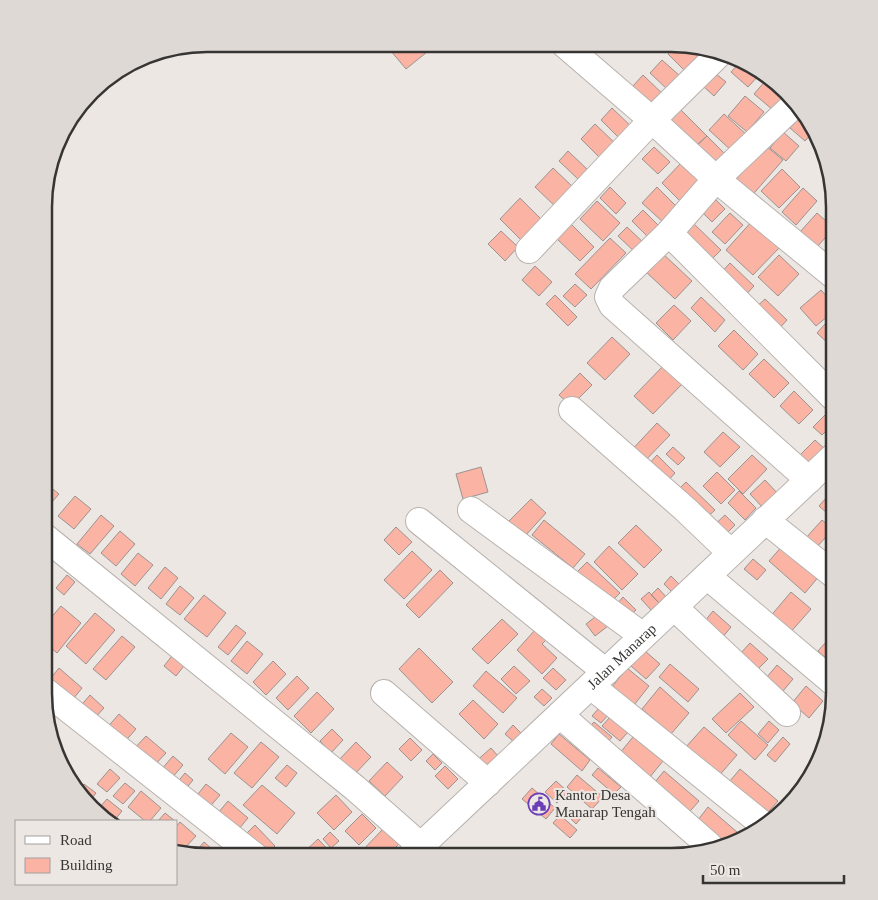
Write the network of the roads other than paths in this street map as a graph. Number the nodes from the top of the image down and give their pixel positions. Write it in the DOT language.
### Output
graph roads {
  1 [pos="573,52"];
  2 [pos="714,59"];
  3 [pos="790,109"];
  4 [pos="652,120"];
  5 [pos="716,179"];
  6 [pos="669,233"];
  7 [pos="529,250"];
  8 [pos="825,269"];
  9 [pos="825,389"];
  10 [pos="572,410"];
  11 [pos="825,465"];
  12 [pos="809,480"];
  13 [pos="471,510"];
  14 [pos="419,520"];
  15 [pos="765,520"];
  16 [pos="53,543"];
  17 [pos="731,554"];
  18 [pos="825,569"];
  19 [pos="707,576"];
  20 [pos="674,607"];
  21 [pos="643,636"];
  22 [pos="825,675"];
  23 [pos="598,679"];
  24 [pos="384,693"];
  25 [pos="53,697"];
  26 [pos="787,713"];
  27 [pos="560,715"];
  28 [pos="488,783"];
  29 [pos="758,820"];
  30 [pos="707,843"];
  31 [pos="244,847"];
  32 [pos="411,847"];
  33 [pos="419,847"];
  1 -- 4 [label="street"];
  2 -- 4 [label="street"];
  3 -- 5 [label="street"];
  4 -- 5 [label="street"];
  4 -- 7 [label="street"];
  5 -- 6 [label="street"];
  5 -- 8 [label="street"];
  6 -- 9 [label="street"];
  6 -- 12 [label="street"];
  10 -- 17 [label="street"];
  11 -- 12 [label="street, Jalan Manarap"];
  12 -- 15 [label="street, Jalan Manarap"];
  13 -- 21 [label="street"];
  14 -- 23 [label="street"];
  15 -- 17 [label="street, Jalan Manarap"];
  15 -- 18 [label="street"];
  16 -- 32 [label="street"];
  17 -- 19 [label="street, Jalan Manarap"];
  19 -- 20 [label="street, Jalan Manarap"];
  19 -- 22 [label="street"];
  20 -- 21 [label="street, Jalan Manarap"];
  20 -- 26 [label="street"];
  21 -- 23 [label="street, Jalan Manarap"];
  23 -- 27 [label="street, Jalan Manarap"];
  23 -- 29 [label="street"];
  24 -- 28 [label="street"];
  25 -- 31 [label="street"];
  27 -- 28 [label="street, Jalan Manarap"];
  27 -- 30 [label="street"];
  28 -- 33 [label="street, Jalan Manarap"];
}
